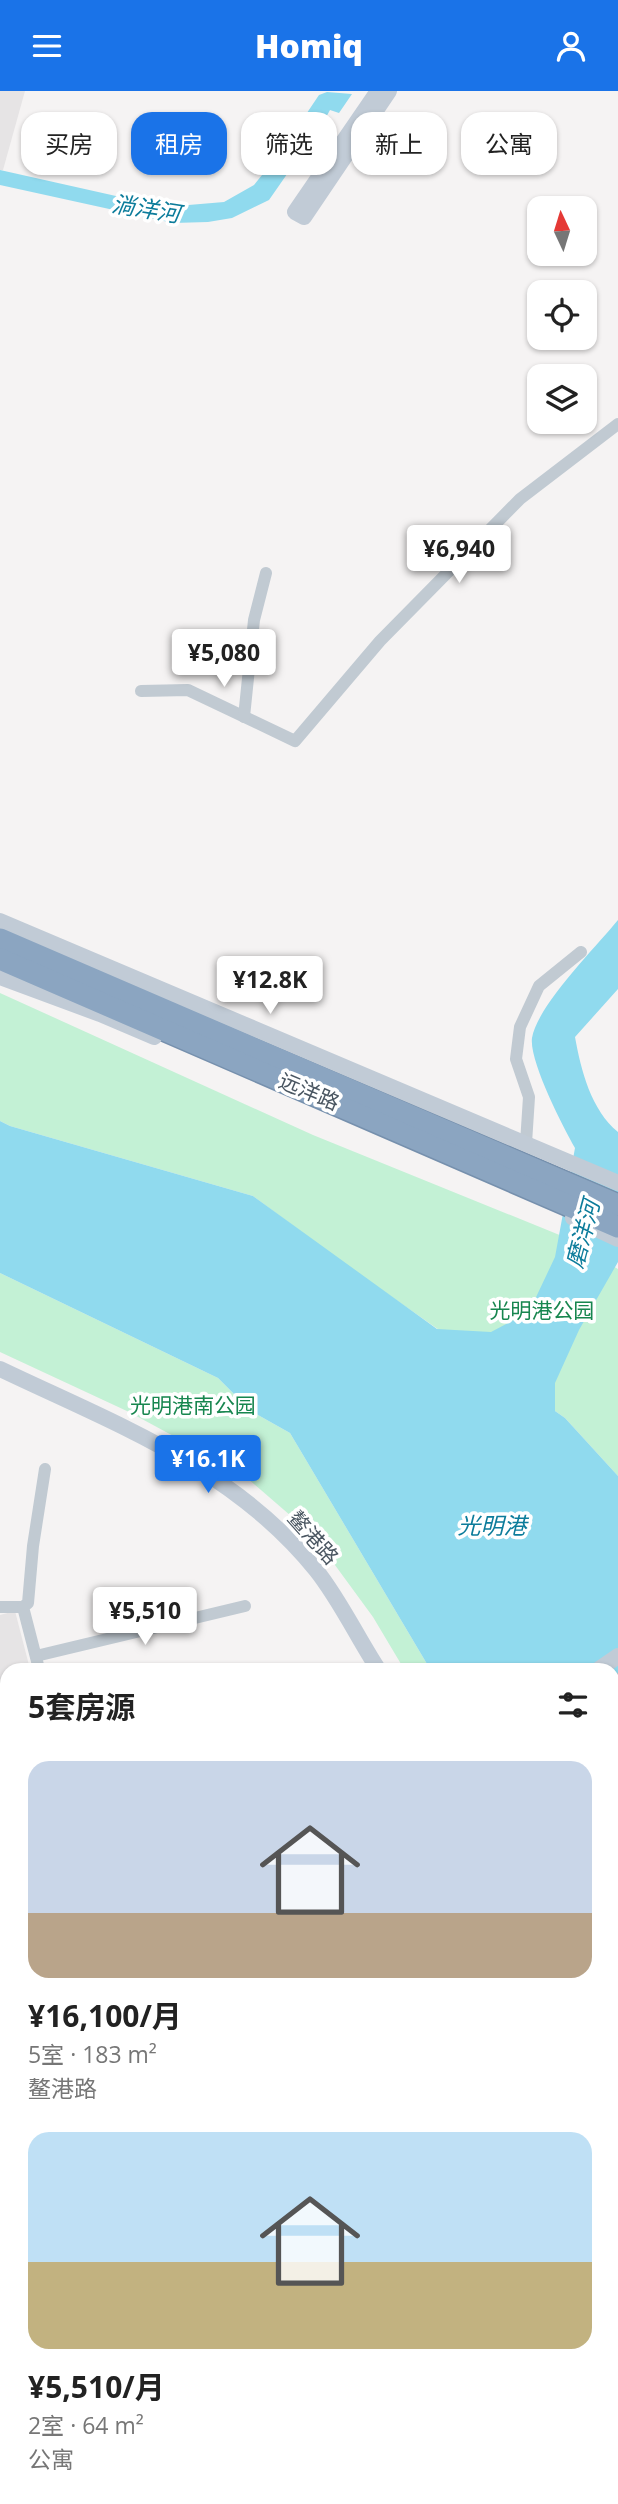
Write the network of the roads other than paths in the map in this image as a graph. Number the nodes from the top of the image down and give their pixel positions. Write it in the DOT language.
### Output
graph roads {
  1 [pos="378,91"];
  2 [pos="389,91"];
  3 [pos="618,424"];
  4 [pos="266,573"];
  5 [pos="141,691"];
  6 [pos="244,717"];
  7 [pos="0,921"];
  8 [pos="0,939"];
  9 [pos="581,952"];
  10 [pos="0,959"];
  11 [pos="0,977"];
  12 [pos="526,1143"];
  13 [pos="618,1183"];
  14 [pos="618,1205"];
  15 [pos="618,1227"];
  16 [pos="618,1239"];
  17 [pos="0,1369"];
  18 [pos="46,1469"];
  19 [pos="245,1606"];
  20 [pos="0,1607"];
  21 [pos="23,1607"];
  22 [pos="37,1663"];
  23 [pos="373,1663"];
  1 -- 2 [label="main road"];
  3 -- 6 [label="street"];
  4 -- 6 [label="street"];
  5 -- 6 [label="street"];
  7 -- 12 [label="main road"];
  8 -- 14 [label="highway, 远洋路"];
  9 -- 12 [label="street"];
  10 -- 15 [label="highway, 远洋路"];
  11 -- 16 [label="main road"];
  12 -- 13 [label="main road"];
  17 -- 23 [label="main road, 鳌港路"];
  18 -- 21 [label="street"];
  19 -- 22 [label="street"];
  20 -- 21 [label="street"];
  21 -- 22 [label="street"];
}
